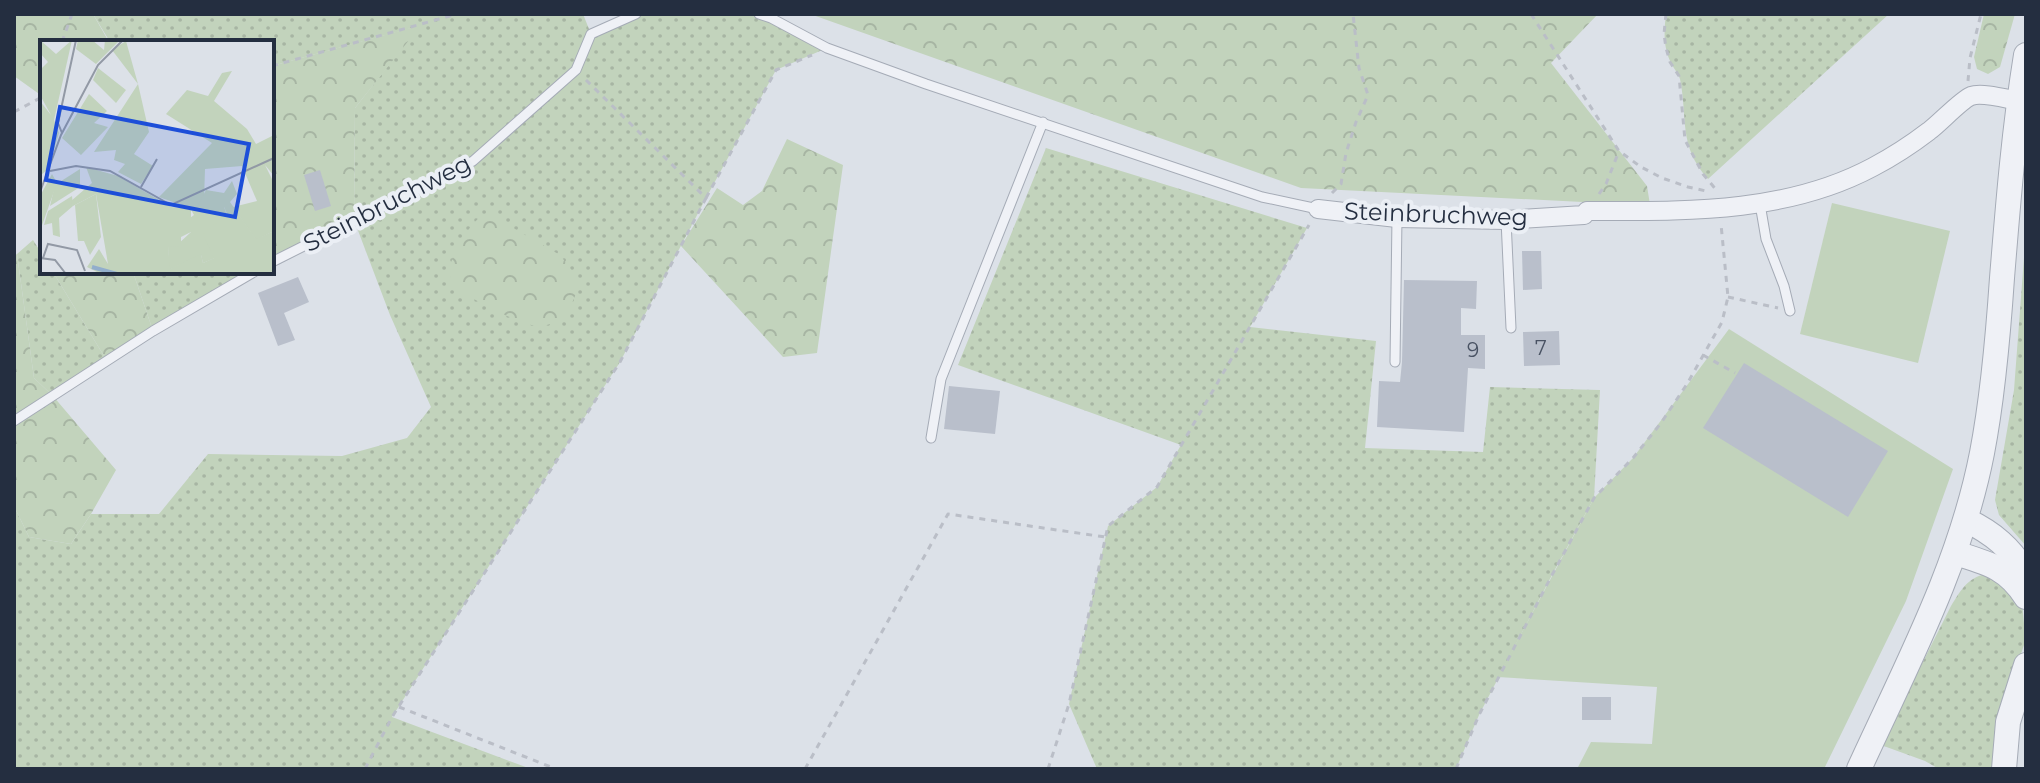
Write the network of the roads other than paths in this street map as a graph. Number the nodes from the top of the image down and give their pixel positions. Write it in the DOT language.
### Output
graph roads {
  1 [pos="636,14"];
  2 [pos="759,14"];
  3 [pos="2026,55"];
  4 [pos="2019,101"];
  5 [pos="1043,122"];
  6 [pos="1760,204"];
  7 [pos="1318,209"];
  8 [pos="1397,218"];
  9 [pos="1506,220"];
  10 [pos="274,261"];
  11 [pos="251,274"];
  12 [pos="1790,311"];
  13 [pos="1511,328"];
  14 [pos="1395,362"];
  15 [pos="14,421"];
  16 [pos="931,438"];
  17 [pos="1966,520"];
  18 [pos="1955,553"];
  19 [pos="2026,574"];
  20 [pos="2026,597"];
  21 [pos="2026,665"];
  22 [pos="1859,769"];
  23 [pos="2004,769"];
  1 -- 10 [label="lane, Steinbruchweg"];
  2 -- 5 [label="lane, Steinbruchweg"];
  3 -- 4 [label="street"];
  4 -- 6 [label="street, Steinbruchweg"];
  4 -- 17 [label="street"];
  5 -- 7 [label="lane, Steinbruchweg"];
  5 -- 16 [label="lane"];
  6 -- 9 [label="street, Steinbruchweg"];
  6 -- 12 [label="lane"];
  7 -- 8 [label="street, Steinbruchweg"];
  8 -- 9 [label="street, Steinbruchweg"];
  8 -- 14 [label="lane"];
  9 -- 13 [label="lane"];
  11 -- 15 [label="lane"];
  17 -- 18 [label="street"];
  17 -- 19 [label="street"];
  18 -- 20 [label="street"];
  18 -- 22 [label="street"];
  21 -- 23 [label="street"];
}
